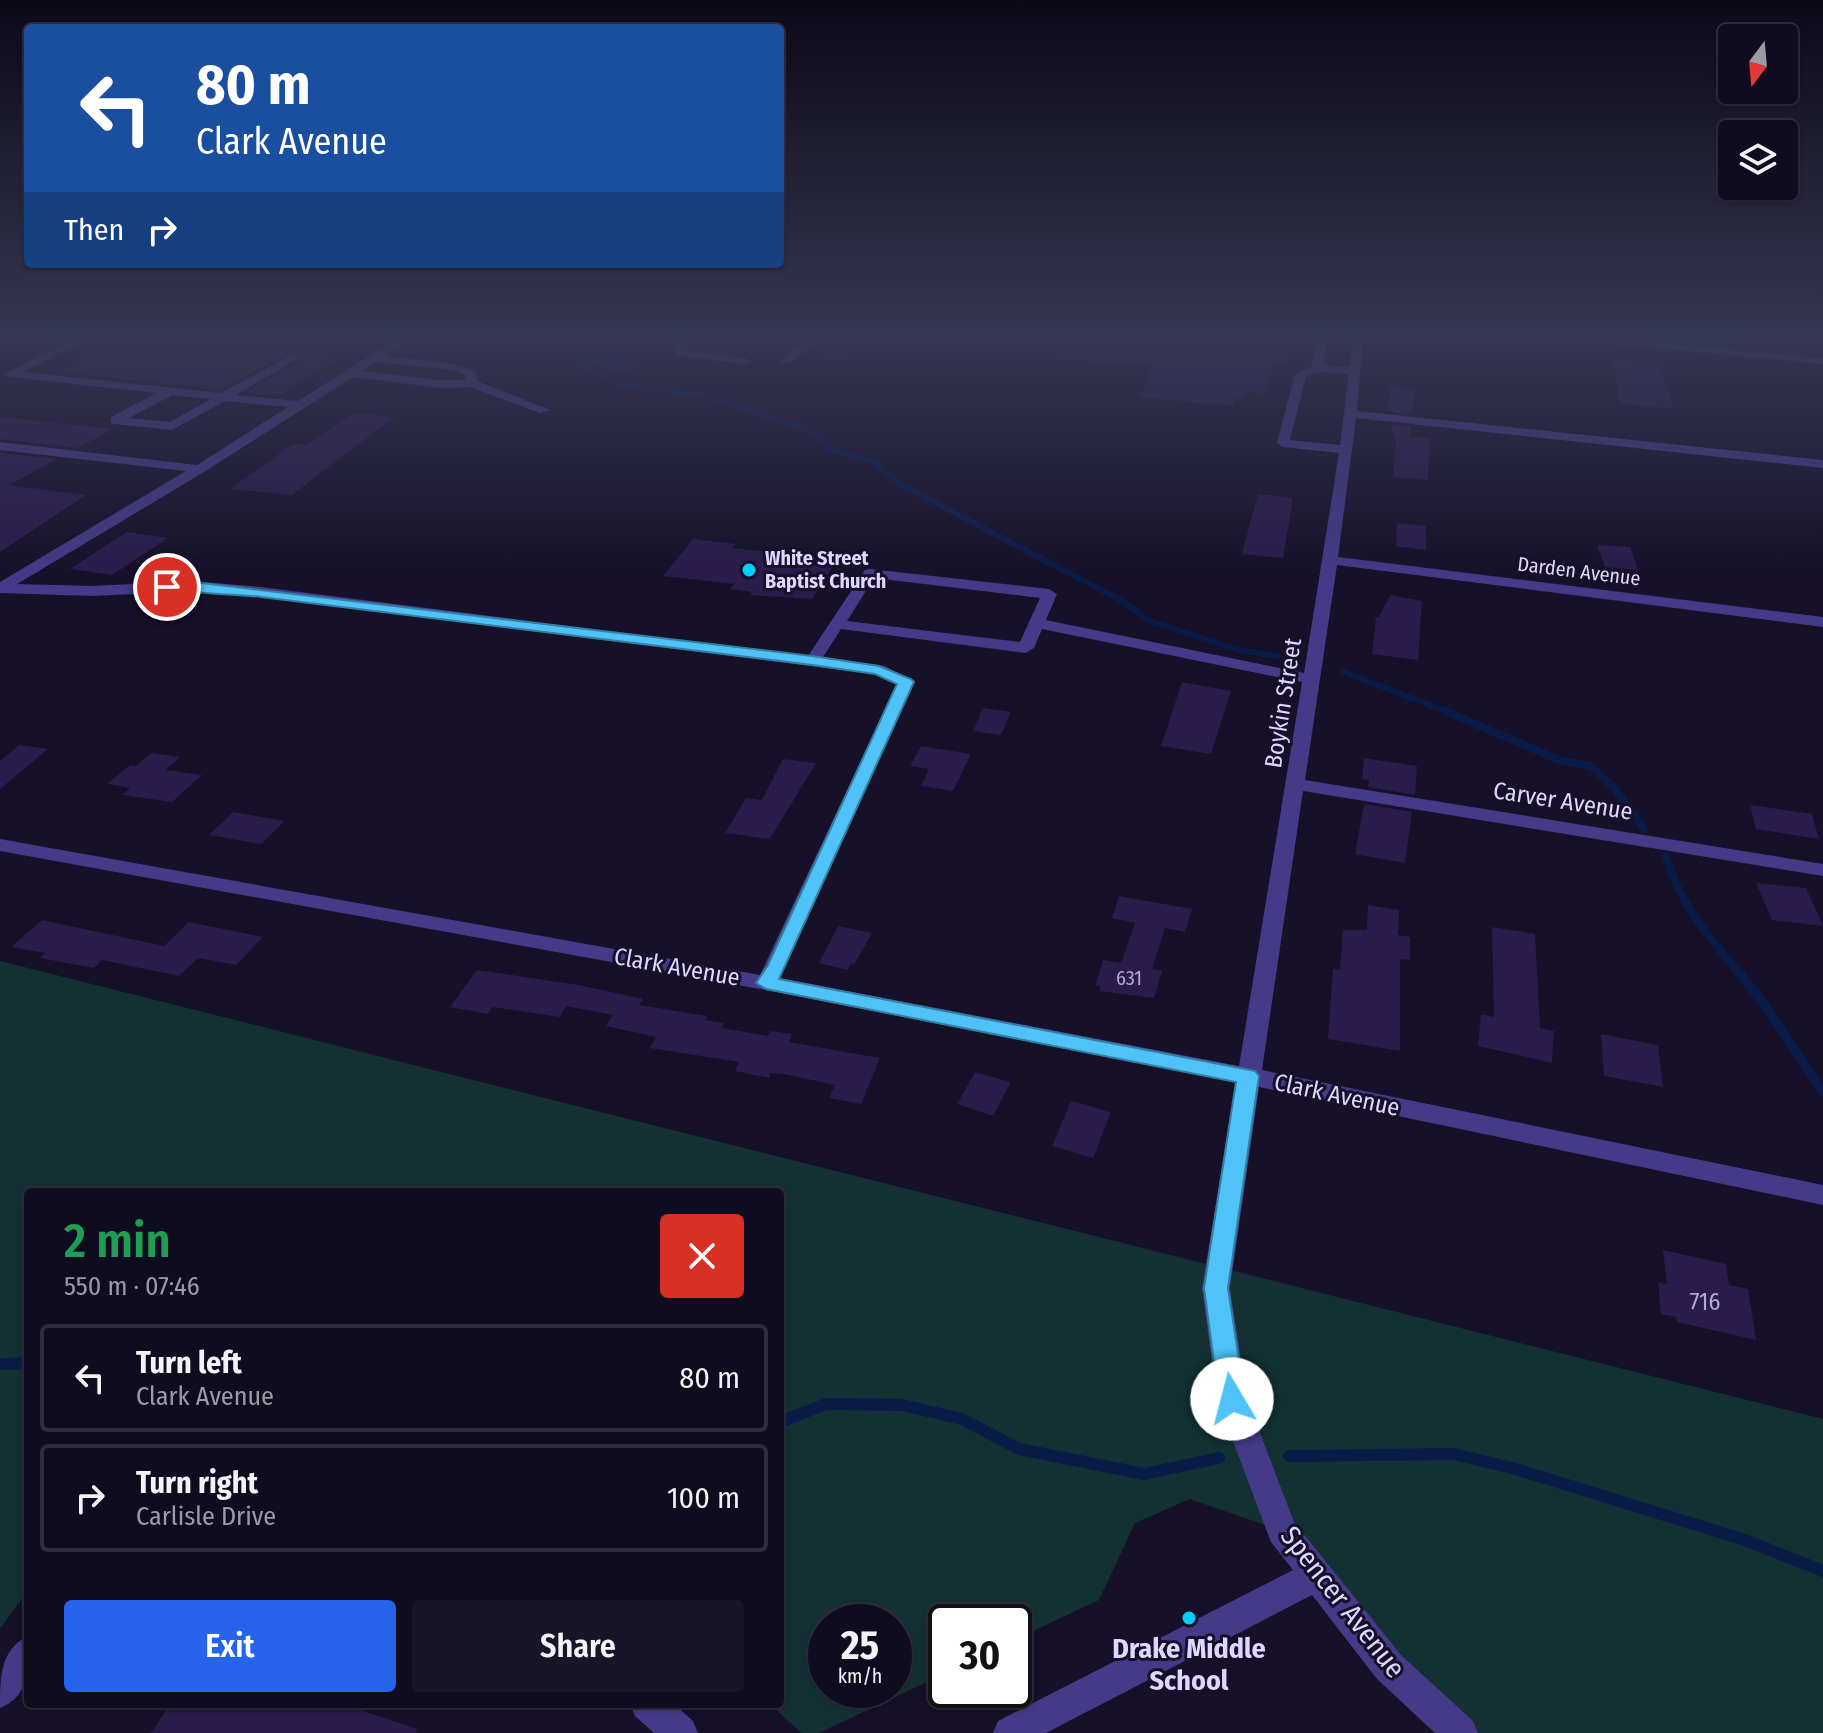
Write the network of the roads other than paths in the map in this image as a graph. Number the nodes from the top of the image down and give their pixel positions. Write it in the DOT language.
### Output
graph roads {
  1 [pos="123,417"];
  2 [pos="145,417"];
  3 [pos="188,417"];
  4 [pos="281,417"];
  5 [pos="1290,417"];
  6 [pos="1351,417"];
  7 [pos="1378,417"];
  8 [pos="138,422"];
  9 [pos="0,446"];
  10 [pos="1346,450"];
  11 [pos="1823,464"];
  12 [pos="199,469"];
  13 [pos="1330,560"];
  14 [pos="0,588"];
  15 [pos="1823,622"];
  16 [pos="1037,623"];
  17 [pos="837,624"];
  18 [pos="812,661"];
  19 [pos="1311,679"];
  20 [pos="1295,784"];
  21 [pos="0,845"];
  22 [pos="1823,870"];
  23 [pos="766,983"];
  24 [pos="1248,1076"];
  25 [pos="1823,1195"];
  26 [pos="1317,1575"];
  27 [pos="24,1658"];
  28 [pos="0,1691"];
  29 [pos="652,1708"];
  30 [pos="681,1733"];
  31 [pos="1010,1733"];
  32 [pos="1461,1733"];
  1 -- 8 [label="street"];
  2 -- 8 [label="street"];
  3 -- 8 [label="street"];
  4 -- 12 [label="street"];
  5 -- 10 [label="street"];
  6 -- 10 [label="street, Boykin Street"];
  7 -- 11 [label="street"];
  9 -- 12 [label="street"];
  10 -- 13 [label="street, Boykin Street"];
  12 -- 14 [label="street"];
  13 -- 15 [label="street, Darden Avenue"];
  13 -- 19 [label="street, Boykin Street"];
  14 -- 18 [label="street"];
  16 -- 17 [label="street"];
  16 -- 17 [label="street"];
  16 -- 19 [label="street"];
  17 -- 18 [label="street"];
  18 -- 23 [label="street"];
  19 -- 20 [label="street, Boykin Street"];
  20 -- 22 [label="street, Carver Avenue"];
  20 -- 24 [label="street, Boykin Street"];
  21 -- 23 [label="street, Clark Avenue"];
  23 -- 24 [label="street, Clark Avenue"];
  24 -- 25 [label="street, Clark Avenue"];
  24 -- 26 [label="street, Spencer Avenue"];
  26 -- 31 [label="street"];
  26 -- 32 [label="street, Spencer Avenue"];
  27 -- 28 [label="street"];
  29 -- 30 [label="street"];
}
